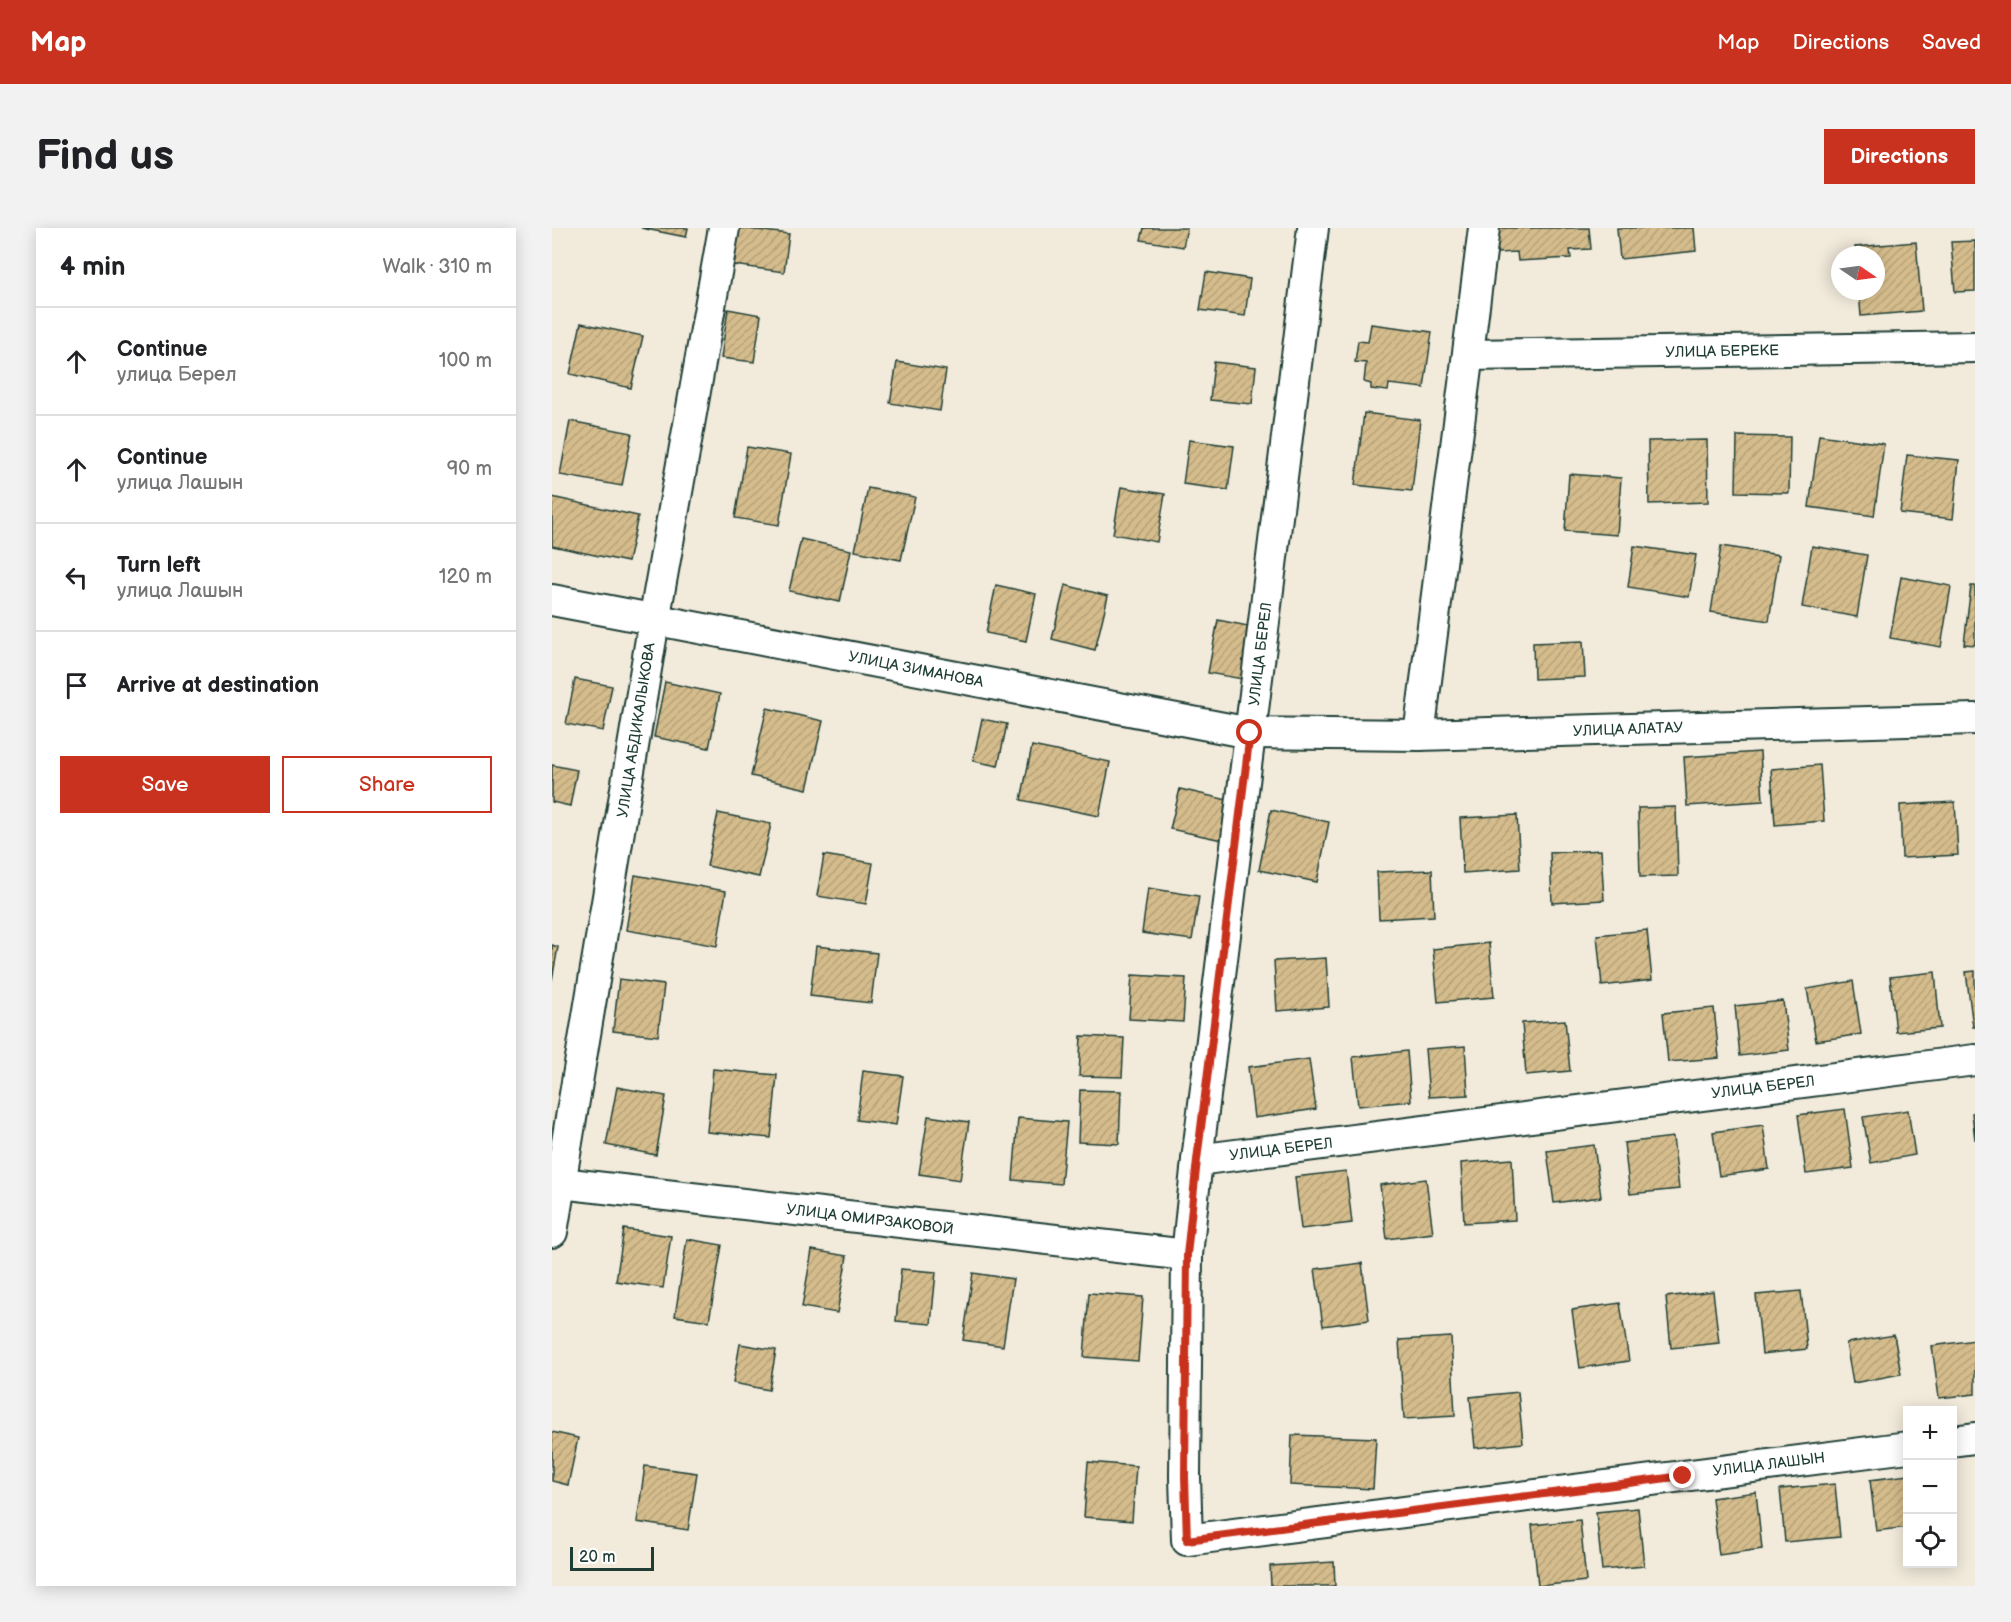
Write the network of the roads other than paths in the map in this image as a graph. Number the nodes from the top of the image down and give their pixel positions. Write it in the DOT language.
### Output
graph roads {
  1 [pos="724,228"];
  2 [pos="1313,228"];
  3 [pos="1484,228"];
  4 [pos="1975,347"];
  5 [pos="1468,355"];
  6 [pos="552,600"];
  7 [pos="654,621"];
  8 [pos="1975,719"];
  9 [pos="1280,732"];
  10 [pos="1250,733"];
  11 [pos="1419,735"];
  12 [pos="1975,1060"];
  13 [pos="1197,1160"];
  14 [pos="556,1182"];
  15 [pos="552,1232"];
  16 [pos="1187,1255"];
  17 [pos="1975,1438"];
  18 [pos="1957,1440"];
  19 [pos="1903,1448"];
  1 -- 7 [label="street, УЛИЦА АБДИКАЛЫКОВА"];
  2 -- 10 [label="street, УЛИЦА БЕРЕЛ"];
  3 -- 5 [label="street"];
  4 -- 5 [label="street, УЛИЦА БЕРЕКЕ"];
  5 -- 11 [label="street"];
  6 -- 7 [label="street, УЛИЦА ЗИМАНОВА"];
  7 -- 10 [label="street, УЛИЦА ЗИМАНОВА"];
  7 -- 14 [label="street, УЛИЦА АБДИКАЛЫКОВА"];
  8 -- 11 [label="street, УЛИЦА АЛАТАУ"];
  9 -- 10 [label="street, УЛИЦА ЗИМАНОВА"];
  9 -- 11 [label="street, УЛИЦА АЛАТАУ"];
  10 -- 13 [label="street, УЛИЦА БЕРЕЛ"];
  12 -- 13 [label="street, УЛИЦА БЕРЕЛ"];
  13 -- 16 [label="street, УЛИЦА ЛАШЫН"];
  14 -- 15 [label="street, УЛИЦА АБДИКАЛЫКОВА"];
  14 -- 16 [label="street, УЛИЦА ОМИРЗАКОВОЙ"];
  16 -- 19 [label="street, УЛИЦА ЛАШЫН"];
  17 -- 18 [label="street"];
}
